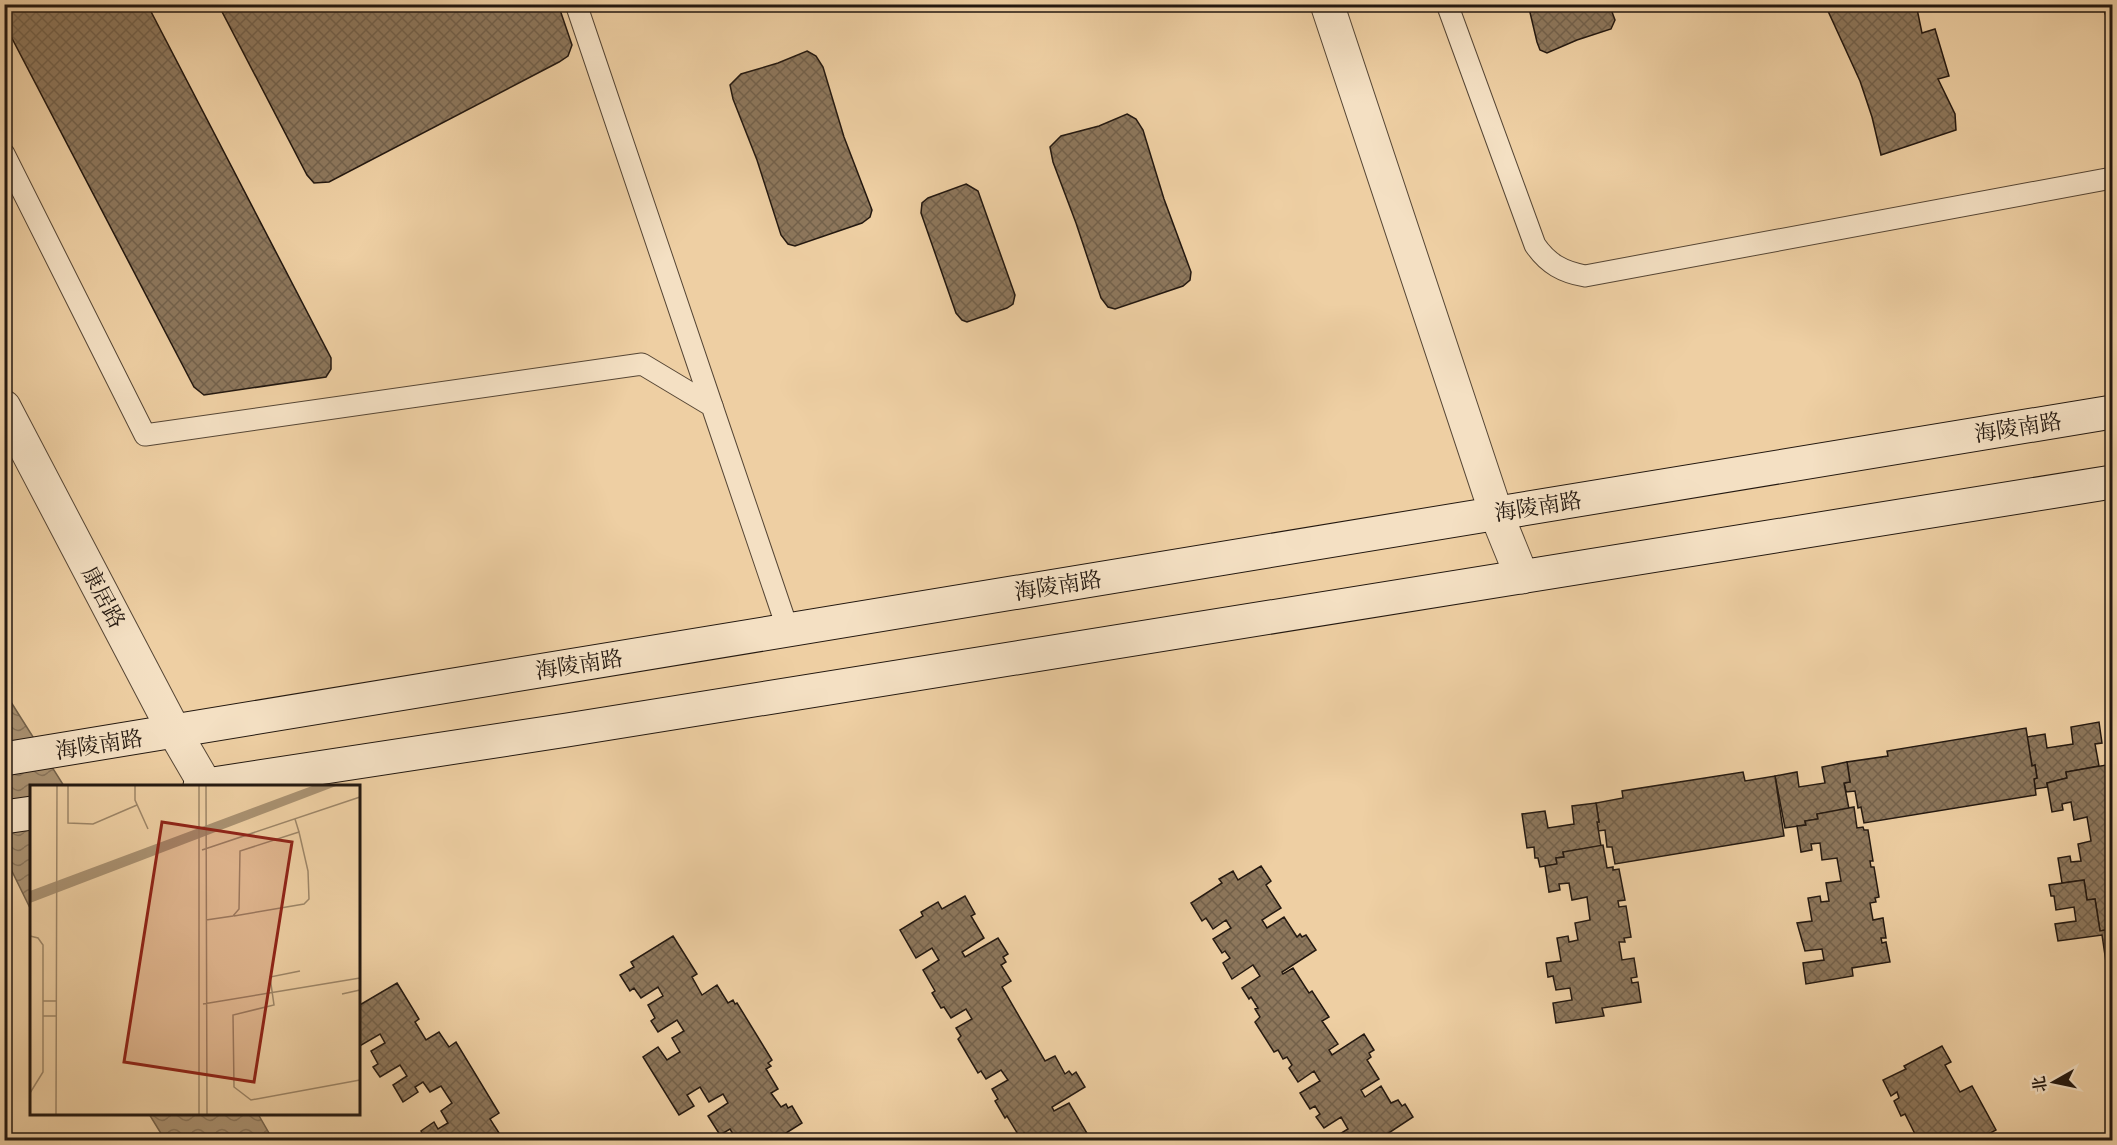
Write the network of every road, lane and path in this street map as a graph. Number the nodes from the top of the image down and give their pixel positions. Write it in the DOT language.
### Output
graph roads {
  1 [pos="576,4"];
  2 [pos="1327,4"];
  3 [pos="1447,4"];
  4 [pos="4,154"];
  5 [pos="2112,178"];
  6 [pos="712,406"];
  7 [pos="4,407"];
  8 [pos="2112,412"];
  9 [pos="2112,482"];
  10 [pos="1496,513"];
  11 [pos="1522,577"];
  12 [pos="788,630"];
  13 [pos="174,731"];
  14 [pos="4,759"];
  15 [pos="202,785"];
  16 [pos="210,785"];
  17 [pos="30,813"];
  18 [pos="4,817"];
  1 -- 6 [label="lane"];
  2 -- 10 [label="main road"];
  3 -- 5 [label="lane"];
  4 -- 6 [label="lane"];
  6 -- 12 [label="lane"];
  7 -- 13 [label="main road, 康居路"];
  8 -- 10 [label="main road, 海陵南路"];
  9 -- 11 [label="main road"];
  10 -- 11 [label="main road"];
  10 -- 12 [label="main road, 海陵南路"];
  11 -- 16 [label="main road"];
  12 -- 13 [label="main road, 海陵南路"];
  13 -- 14 [label="main road, 海陵南路"];
  13 -- 15 [label="main road, 康居路"];
  17 -- 18 [label="main road"];
}
